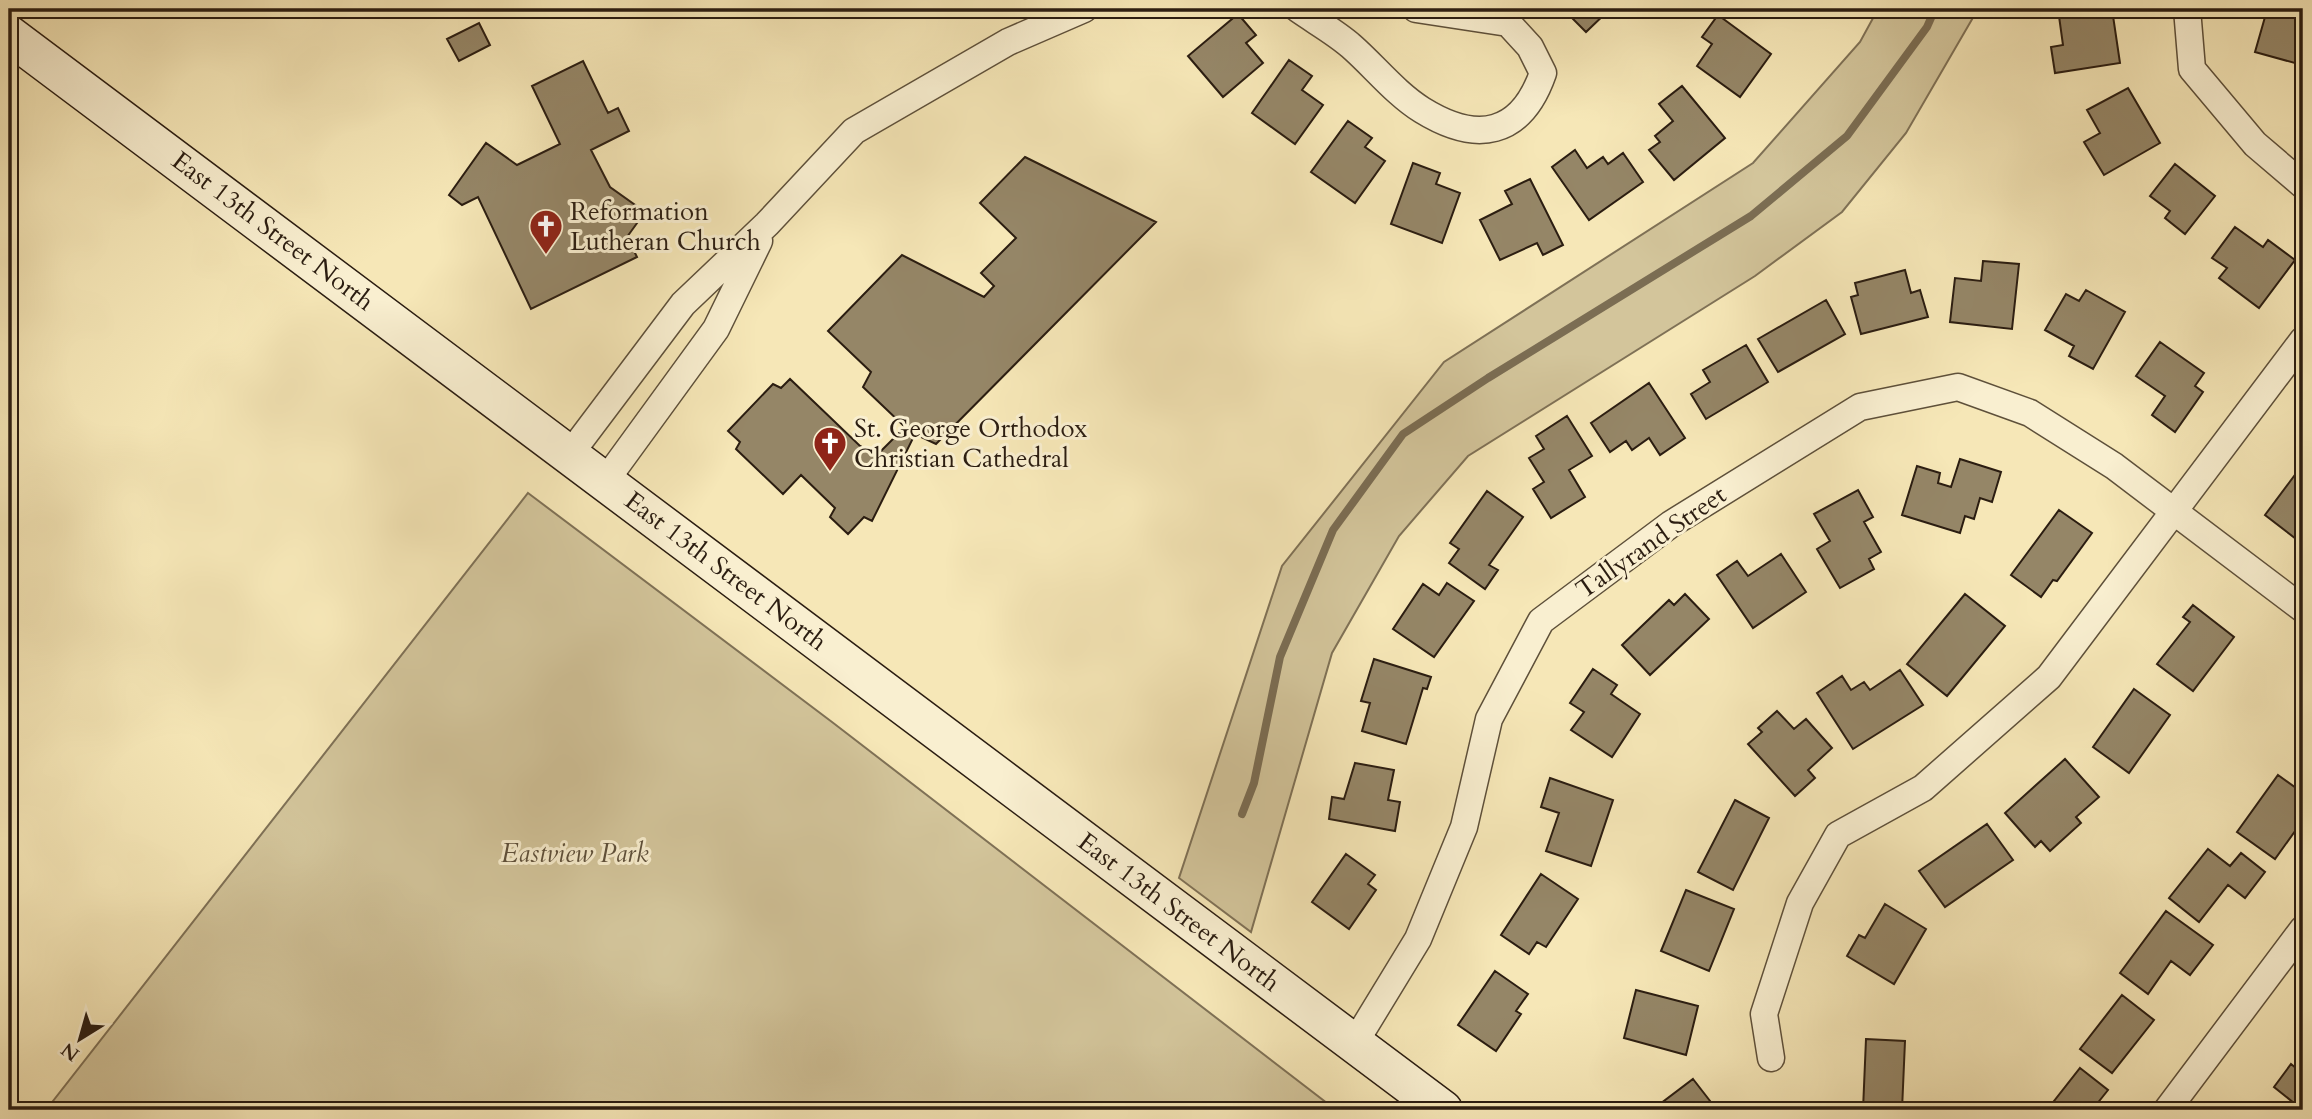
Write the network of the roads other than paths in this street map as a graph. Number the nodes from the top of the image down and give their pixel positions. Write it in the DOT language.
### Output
graph roads {
  1 [pos="1084,9"];
  2 [pos="1298,9"];
  3 [pos="1416,9"];
  4 [pos="2187,9"];
  5 [pos="9,35"];
  6 [pos="2303,185"];
  7 [pos="767,224"];
  8 [pos="2303,340"];
  9 [pos="570,454"];
  10 [pos="606,480"];
  11 [pos="2175,512"];
  12 [pos="2303,609"];
  13 [pos="2303,929"];
  14 [pos="1354,1044"];
  15 [pos="1771,1058"];
  16 [pos="1443,1110"];
  17 [pos="2167,1110"];
  1 -- 7 [label="street"];
  2 -- 3 [label="street"];
  4 -- 6 [label="street"];
  5 -- 9 [label="main road, East 13th Street North"];
  7 -- 9 [label="street"];
  7 -- 10 [label="street"];
  8 -- 11 [label="street"];
  9 -- 10 [label="main road, East 13th Street North"];
  10 -- 14 [label="main road, East 13th Street North"];
  11 -- 12 [label="street, Tallyrand Street"];
  11 -- 14 [label="street, Tallyrand Street"];
  11 -- 15 [label="street"];
  13 -- 17 [label="street"];
  14 -- 16 [label="main road, East 13th Street North"];
}
